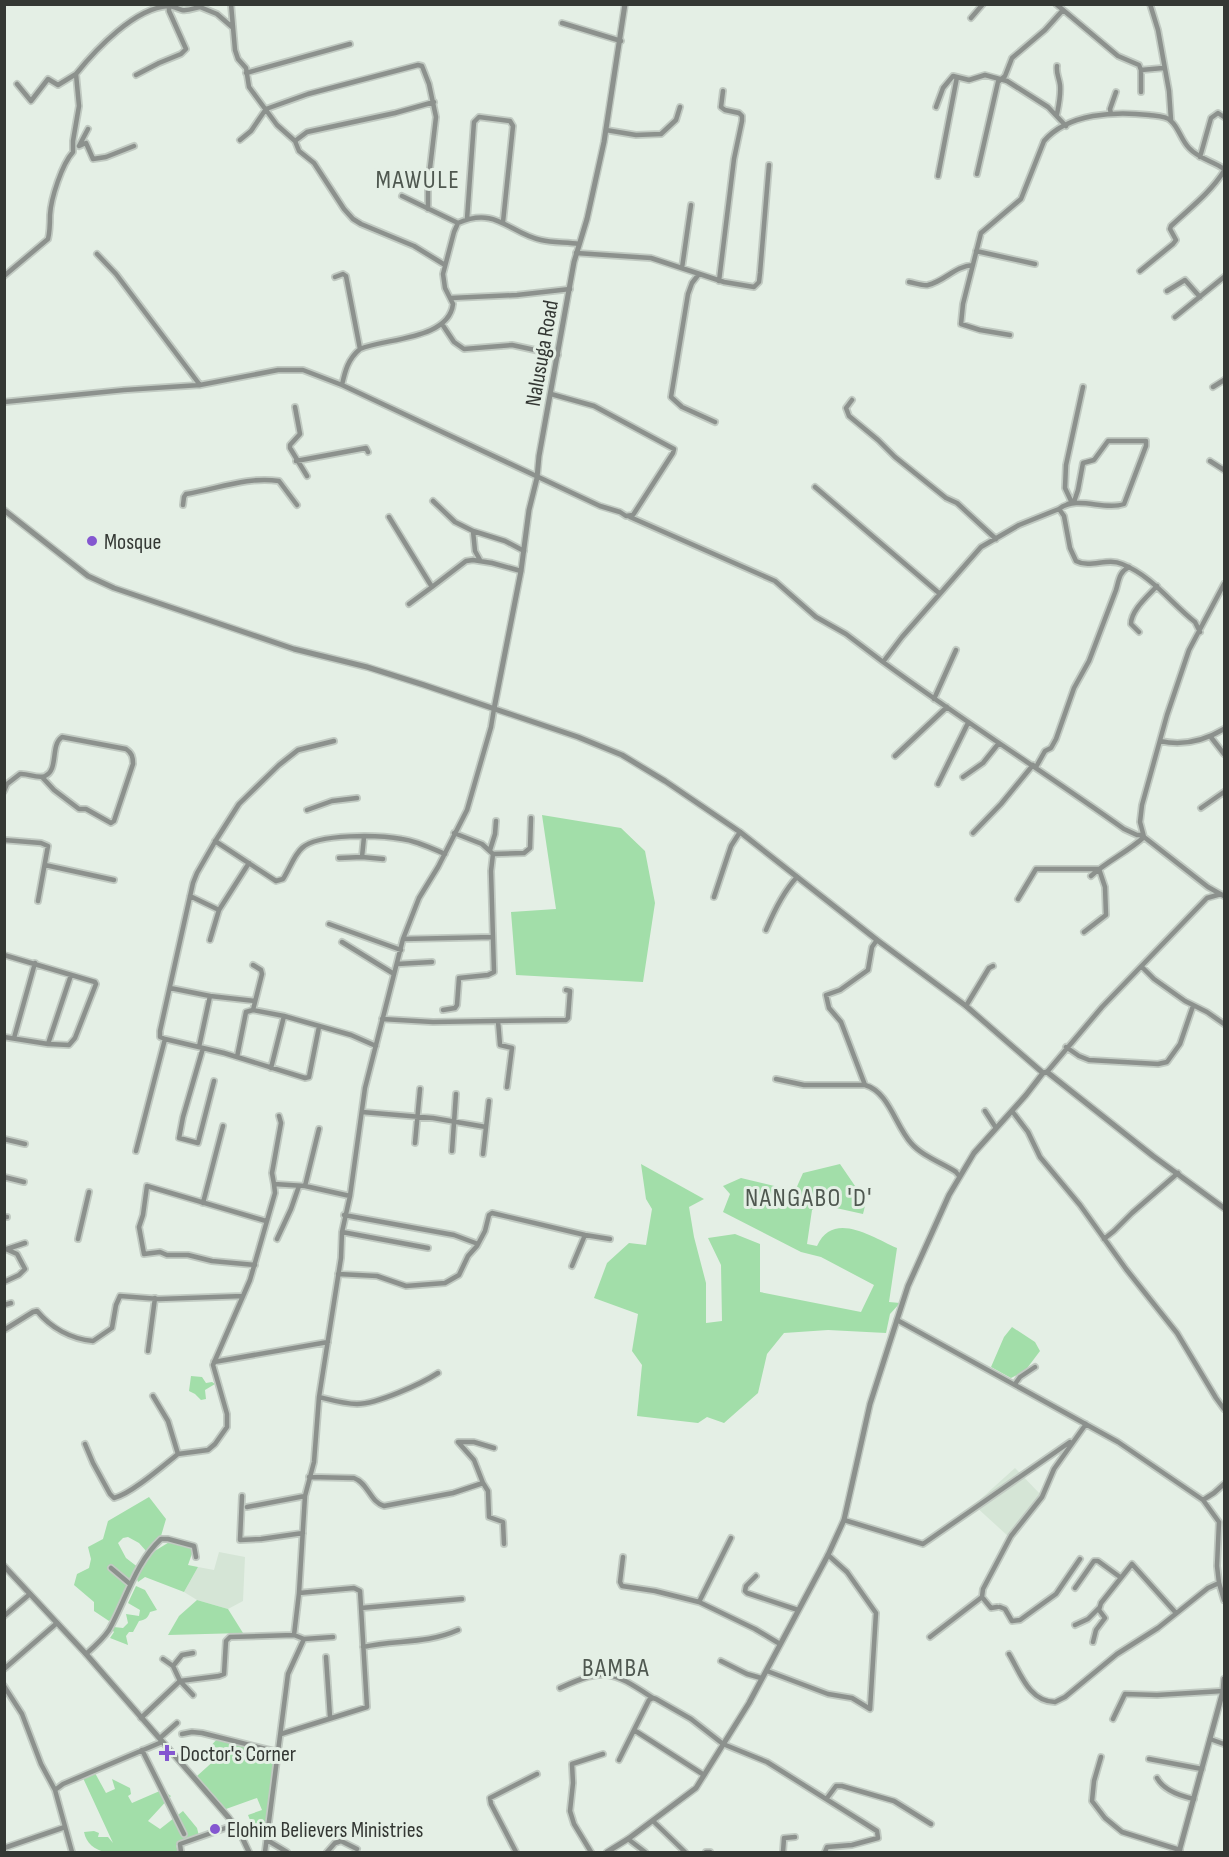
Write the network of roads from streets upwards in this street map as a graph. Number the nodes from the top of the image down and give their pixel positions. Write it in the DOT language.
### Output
graph roads {
  1 [pos="231,4"];
  2 [pos="626,4"];
  3 [pos="983,4"];
  4 [pos="1056,4"];
  5 [pos="1150,4"];
  6 [pos="169,6"];
  7 [pos="194,6"];
  8 [pos="1063,10"];
  9 [pos="971,18"];
  10 [pos="561,23"];
  11 [pos="232,27"];
  12 [pos="621,41"];
  13 [pos="350,44"];
  14 [pos="1057,66"];
  15 [pos="1163,68"];
  16 [pos="1141,70"];
  17 [pos="246,73"];
  18 [pos="76,74"];
  19 [pos="136,75"];
  20 [pos="957,77"];
  21 [pos="999,79"];
  22 [pos="17,84"];
  23 [pos="723,91"];
  24 [pos="1116,92"];
  25 [pos="1141,92"];
  26 [pos="434,102"];
  27 [pos="936,107"];
  28 [pos="680,108"];
  29 [pos="266,109"];
  30 [pos="1170,113"];
  31 [pos="1057,114"];
  32 [pos="1111,114"];
  33 [pos="1224,117"];
  34 [pos="1165,118"];
  35 [pos="1171,120"];
  36 [pos="1066,126"];
  37 [pos="88,129"];
  38 [pos="606,130"];
  39 [pos="240,140"];
  40 [pos="295,141"];
  41 [pos="79,146"];
  42 [pos="134,146"];
  43 [pos="73,152"];
  44 [pos="1200,157"];
  45 [pos="769,165"];
  46 [pos="1224,170"];
  47 [pos="977,174"];
  48 [pos="938,176"];
  49 [pos="402,196"];
  50 [pos="691,205"];
  51 [pos="428,209"];
  52 [pos="467,219"];
  53 [pos="503,222"];
  54 [pos="458,223"];
  55 [pos="579,244"];
  56 [pos="976,251"];
  57 [pos="576,253"];
  58 [pos="97,254"];
  59 [pos="445,264"];
  60 [pos="973,264"];
  61 [pos="1035,264"];
  62 [pos="682,268"];
  63 [pos="1140,271"];
  64 [pos="699,274"];
  65 [pos="4,276"];
  66 [pos="335,276"];
  67 [pos="1224,277"];
  68 [pos="719,281"];
  69 [pos="909,282"];
  70 [pos="570,289"];
  71 [pos="1167,291"];
  72 [pos="1200,297"];
  73 [pos="451,298"];
  74 [pos="1175,317"];
  75 [pos="442,324"];
  76 [pos="1010,335"];
  77 [pos="360,349"];
  78 [pos="558,355"];
  79 [pos="1224,380"];
  80 [pos="200,385"];
  81 [pos="342,385"];
  82 [pos="1083,387"];
  83 [pos="1213,387"];
  84 [pos="551,394"];
  85 [pos="852,400"];
  86 [pos="4,402"];
  87 [pos="295,407"];
  88 [pos="715,422"];
  89 [pos="368,452"];
  90 [pos="296,461"];
  91 [pos="1210,461"];
  92 [pos="1224,470"];
  93 [pos="307,476"];
  94 [pos="537,478"];
  95 [pos="815,487"];
  96 [pos="433,501"];
  97 [pos="1070,503"];
  98 [pos="183,505"];
  99 [pos="297,505"];
  100 [pos="1059,508"];
  101 [pos="4,510"];
  102 [pos="389,517"];
  103 [pos="630,517"];
  104 [pos="473,531"];
  105 [pos="996,539"];
  106 [pos="524,551"];
  107 [pos="480,560"];
  108 [pos="1129,567"];
  109 [pos="521,571"];
  110 [pos="1224,584"];
  111 [pos="1157,586"];
  112 [pos="432,587"];
  113 [pos="939,593"];
  114 [pos="409,604"];
  115 [pos="1139,632"];
  116 [pos="1200,632"];
  117 [pos="956,650"];
  118 [pos="883,662"];
  119 [pos="934,699"];
  120 [pos="947,707"];
  121 [pos="494,709"];
  122 [pos="968,723"];
  123 [pos="1224,729"];
  124 [pos="1209,736"];
  125 [pos="334,741"];
  126 [pos="1160,741"];
  127 [pos="999,743"];
  128 [pos="1224,754"];
  129 [pos="895,756"];
  130 [pos="1034,766"];
  131 [pos="42,777"];
  132 [pos="963,777"];
  133 [pos="938,784"];
  134 [pos="4,791"];
  135 [pos="1224,792"];
  136 [pos="357,798"];
  137 [pos="1201,808"];
  138 [pos="307,810"];
  139 [pos="531,818"];
  140 [pos="496,821"];
  141 [pos="740,832"];
  142 [pos="454,833"];
  143 [pos="973,833"];
  144 [pos="1144,836"];
  145 [pos="364,837"];
  146 [pos="4,840"];
  147 [pos="216,840"];
  148 [pos="211,845"];
  149 [pos="492,852"];
  150 [pos="445,854"];
  151 [pos="339,858"];
  152 [pos="362,858"];
  153 [pos="383,859"];
  154 [pos="249,863"];
  155 [pos="45,865"];
  156 [pos="1099,869"];
  157 [pos="1091,876"];
  158 [pos="797,877"];
  159 [pos="114,880"];
  160 [pos="1208,887"];
  161 [pos="1223,895"];
  162 [pos="190,896"];
  163 [pos="714,897"];
  164 [pos="1207,897"];
  165 [pos="1018,899"];
  166 [pos="38,902"];
  167 [pos="219,910"];
  168 [pos="329,924"];
  169 [pos="766,930"];
  170 [pos="1084,932"];
  171 [pos="493,937"];
  172 [pos="403,939"];
  173 [pos="210,940"];
  174 [pos="877,940"];
  175 [pos="342,942"];
  176 [pos="400,950"];
  177 [pos="4,955"];
  178 [pos="432,962"];
  179 [pos="35,963"];
  180 [pos="397,963"];
  181 [pos="253,965"];
  182 [pos="993,966"];
  183 [pos="1142,967"];
  184 [pos="394,974"];
  185 [pos="71,975"];
  186 [pos="170,988"];
  187 [pos="571,991"];
  188 [pos="210,996"];
  189 [pos="255,1001"];
  190 [pos="966,1006"];
  191 [pos="1193,1006"];
  192 [pos="254,1010"];
  193 [pos="443,1010"];
  194 [pos="284,1016"];
  195 [pos="382,1019"];
  196 [pos="498,1021"];
  197 [pos="1224,1024"];
  198 [pos="319,1027"];
  199 [pos="4,1037"];
  200 [pos="14,1038"];
  201 [pos="165,1039"];
  202 [pos="48,1044"];
  203 [pos="376,1046"];
  204 [pos="1066,1047"];
  205 [pos="201,1048"];
  206 [pos="237,1057"];
  207 [pos="271,1068"];
  208 [pos="1045,1072"];
  209 [pos="776,1079"];
  210 [pos="214,1082"];
  211 [pos="865,1085"];
  212 [pos="507,1087"];
  213 [pos="420,1089"];
  214 [pos="456,1094"];
  215 [pos="489,1101"];
  216 [pos="985,1111"];
  217 [pos="1012,1111"];
  218 [pos="362,1112"];
  219 [pos="279,1116"];
  220 [pos="418,1118"];
  221 [pos="454,1121"];
  222 [pos="223,1126"];
  223 [pos="486,1127"];
  224 [pos="996,1128"];
  225 [pos="319,1129"];
  226 [pos="4,1139"];
  227 [pos="416,1143"];
  228 [pos="25,1144"];
  229 [pos="136,1151"];
  230 [pos="452,1151"];
  231 [pos="483,1154"];
  232 [pos="1178,1173"];
  233 [pos="959,1176"];
  234 [pos="4,1177"];
  235 [pos="24,1182"];
  236 [pos="274,1184"];
  237 [pos="302,1186"];
  238 [pos="89,1192"];
  239 [pos="350,1196"];
  240 [pos="203,1203"];
  241 [pos="1224,1208"];
  242 [pos="344,1215"];
  243 [pos="266,1221"];
  244 [pos="342,1232"];
  245 [pos="585,1235"];
  246 [pos="78,1239"];
  247 [pos="276,1239"];
  248 [pos="610,1239"];
  249 [pos="1104,1239"];
  250 [pos="24,1243"];
  251 [pos="478,1244"];
  252 [pos="428,1248"];
  253 [pos="5,1250"];
  254 [pos="255,1265"];
  255 [pos="572,1266"];
  256 [pos="338,1274"];
  257 [pos="4,1282"];
  258 [pos="243,1296"];
  259 [pos="155,1298"];
  260 [pos="11,1303"];
  261 [pos="4,1305"];
  262 [pos="897,1320"];
  263 [pos="4,1330"];
  264 [pos="328,1342"];
  265 [pos="148,1351"];
  266 [pos="214,1362"];
  267 [pos="1035,1367"];
  268 [pos="438,1373"];
  269 [pos="1015,1384"];
  270 [pos="153,1396"];
  271 [pos="319,1397"];
  272 [pos="1224,1409"];
  273 [pos="1086,1424"];
  274 [pos="1073,1440"];
  275 [pos="85,1444"];
  276 [pos="494,1448"];
  277 [pos="178,1454"];
  278 [pos="309,1477"];
  279 [pos="483,1483"];
  280 [pos="1224,1484"];
  281 [pos="242,1496"];
  282 [pos="305,1496"];
  283 [pos="1203,1500"];
  284 [pos="248,1507"];
  285 [pos="844,1520"];
  286 [pos="303,1533"];
  287 [pos="731,1538"];
  288 [pos="504,1544"];
  289 [pos="828,1556"];
  290 [pos="196,1557"];
  291 [pos="623,1557"];
  292 [pos="1080,1559"];
  293 [pos="4,1566"];
  294 [pos="111,1568"];
  295 [pos="756,1576"];
  296 [pos="1120,1577"];
  297 [pos="1219,1583"];
  298 [pos="130,1584"];
  299 [pos="1075,1588"];
  300 [pos="299,1593"];
  301 [pos="30,1594"];
  302 [pos="982,1596"];
  303 [pos="462,1599"];
  304 [pos="1224,1600"];
  305 [pos="699,1602"];
  306 [pos="361,1608"];
  307 [pos="1099,1608"];
  308 [pos="798,1610"];
  309 [pos="1176,1613"];
  310 [pos="4,1616"];
  311 [pos="57,1623"];
  312 [pos="1075,1625"];
  313 [pos="458,1630"];
  314 [pos="294,1635"];
  315 [pos="333,1637"];
  316 [pos="930,1637"];
  317 [pos="304,1639"];
  318 [pos="1093,1642"];
  319 [pos="780,1644"];
  320 [pos="363,1647"];
  321 [pos="193,1653"];
  322 [pos="86,1654"];
  323 [pos="1009,1654"];
  324 [pos="326,1657"];
  325 [pos="163,1659"];
  326 [pos="721,1661"];
  327 [pos="173,1666"];
  328 [pos="4,1669"];
  329 [pos="767,1671"];
  330 [pos="761,1678"];
  331 [pos="1224,1679"];
  332 [pos="180,1681"];
  333 [pos="4,1686"];
  334 [pos="560,1688"];
  335 [pos="1224,1691"];
  336 [pos="193,1695"];
  337 [pos="653,1698"];
  338 [pos="141,1718"];
  339 [pos="330,1718"];
  340 [pos="1113,1719"];
  341 [pos="177,1723"];
  342 [pos="634,1730"];
  343 [pos="182,1734"];
  344 [pos="280,1734"];
  345 [pos="1210,1739"];
  346 [pos="161,1740"];
  347 [pos="723,1744"];
  348 [pos="1224,1744"];
  349 [pos="142,1750"];
  350 [pos="278,1752"];
  351 [pos="603,1754"];
  352 [pos="1101,1757"];
  353 [pos="1149,1759"];
  354 [pos="619,1760"];
  355 [pos="1202,1768"];
  356 [pos="537,1774"];
  357 [pos="704,1775"];
  358 [pos="1157,1778"];
  359 [pos="55,1790"];
  360 [pos="827,1798"];
  361 [pos="1194,1799"];
  362 [pos="653,1821"];
  363 [pos="930,1824"];
  364 [pos="234,1825"];
  365 [pos="65,1827"];
  366 [pos="184,1834"];
  367 [pos="795,1837"];
  368 [pos="628,1839"];
  369 [pos="267,1840"];
  370 [pos="4,1848"];
  371 [pos="357,1850"];
  372 [pos="1180,1851"];
  373 [pos="72,1852"];
  374 [pos="181,1852"];
  375 [pos="249,1852"];
  376 [pos="266,1852"];
  377 [pos="287,1852"];
  378 [pos="327,1852"];
  379 [pos="516,1852"];
  380 [pos="591,1852"];
  381 [pos="607,1852"];
  382 [pos="645,1852"];
  383 [pos="685,1852"];
  384 [pos="706,1852"];
  385 [pos="710,1852"];
  386 [pos="783,1852"];
  387 [pos="825,1852"];
  1 -- 11 [label="street"];
  2 -- 12 [label="street, Nalusuga Road"];
  3 -- 9 [label="street"];
  4 -- 8 [label="street"];
  5 -- 15 [label="street"];
  6 -- 7 [label="street"];
  6 -- 18 [label="street"];
  6 -- 19 [label="street"];
  7 -- 11 [label="street"];
  8 -- 16 [label="street"];
  8 -- 21 [label="street"];
  10 -- 12 [label="street"];
  11 -- 17 [label="street"];
  12 -- 38 [label="street, Nalusuga Road"];
  13 -- 17 [label="street"];
  14 -- 31 [label="street"];
  15 -- 16 [label="street"];
  15 -- 30 [label="street"];
  16 -- 25 [label="street"];
  17 -- 29 [label="street"];
  18 -- 22 [label="street"];
  18 -- 43 [label="street"];
  20 -- 21 [label="street"];
  20 -- 27 [label="street"];
  20 -- 48 [label="street"];
  21 -- 31 [label="street"];
  21 -- 47 [label="street"];
  23 -- 68 [label="street"];
  24 -- 32 [label="street"];
  26 -- 29 [label="street"];
  26 -- 40 [label="street"];
  26 -- 51 [label="street"];
  28 -- 38 [label="street"];
  29 -- 39 [label="street"];
  29 -- 40 [label="street"];
  30 -- 34 [label="street"];
  30 -- 35 [label="street"];
  31 -- 36 [label="street"];
  32 -- 34 [label="street"];
  32 -- 36 [label="street"];
  33 -- 44 [label="street"];
  34 -- 35 [label="street"];
  35 -- 44 [label="street"];
  36 -- 56 [label="street"];
  37 -- 41 [label="street"];
  38 -- 55 [label="street, Nalusuga Road"];
  40 -- 59 [label="street"];
  41 -- 42 [label="street"];
  41 -- 43 [label="street"];
  43 -- 65 [label="street"];
  44 -- 46 [label="street"];
  45 -- 68 [label="street"];
  46 -- 63 [label="street"];
  49 -- 51 [label="street"];
  50 -- 62 [label="street"];
  51 -- 54 [label="street"];
  52 -- 53 [label="street"];
  52 -- 53 [label="street"];
  52 -- 54 [label="street"];
  53 -- 55 [label="street"];
  54 -- 59 [label="street"];
  55 -- 57 [label="street, Nalusuga Road"];
  56 -- 60 [label="street"];
  56 -- 61 [label="street"];
  57 -- 62 [label="street"];
  57 -- 70 [label="street, Nalusuga Road"];
  58 -- 80 [label="street"];
  59 -- 73 [label="street"];
  60 -- 69 [label="street"];
  60 -- 76 [label="street"];
  62 -- 64 [label="street"];
  64 -- 68 [label="street"];
  64 -- 88 [label="street"];
  66 -- 77 [label="street"];
  67 -- 72 [label="street"];
  70 -- 73 [label="street"];
  70 -- 78 [label="street, Nalusuga Road"];
  71 -- 72 [label="street"];
  72 -- 74 [label="street"];
  73 -- 75 [label="street"];
  75 -- 77 [label="street"];
  75 -- 78 [label="street"];
  77 -- 81 [label="street"];
  78 -- 84 [label="street, Nalusuga Road"];
  79 -- 83 [label="street"];
  80 -- 81 [label="street"];
  80 -- 86 [label="street"];
  81 -- 94 [label="street"];
  82 -- 97 [label="street"];
  84 -- 94 [label="street, Nalusuga Road"];
  84 -- 103 [label="street"];
  85 -- 105 [label="street"];
  87 -- 90 [label="street"];
  89 -- 90 [label="street"];
  90 -- 93 [label="street"];
  91 -- 92 [label="street"];
  94 -- 103 [label="street"];
  94 -- 106 [label="street, Nalusuga Road"];
  95 -- 113 [label="street"];
  96 -- 104 [label="street"];
  97 -- 97 [label="street"];
  97 -- 100 [label="street"];
  98 -- 99 [label="street"];
  100 -- 105 [label="street"];
  100 -- 108 [label="street"];
  101 -- 121 [label="street"];
  102 -- 112 [label="street"];
  103 -- 118 [label="street"];
  104 -- 106 [label="street"];
  104 -- 107 [label="street"];
  105 -- 113 [label="street"];
  106 -- 109 [label="street, Nalusuga Road"];
  107 -- 109 [label="street"];
  107 -- 112 [label="street"];
  108 -- 111 [label="street"];
  108 -- 130 [label="street"];
  109 -- 121 [label="street, Nalusuga Road"];
  110 -- 116 [label="street"];
  111 -- 115 [label="street"];
  111 -- 116 [label="street"];
  112 -- 114 [label="street"];
  113 -- 118 [label="street"];
  116 -- 126 [label="street"];
  117 -- 119 [label="street"];
  118 -- 119 [label="street"];
  119 -- 120 [label="street"];
  120 -- 122 [label="street"];
  120 -- 129 [label="street"];
  121 -- 141 [label="street"];
  121 -- 142 [label="street"];
  122 -- 127 [label="street"];
  122 -- 133 [label="street"];
  123 -- 124 [label="street"];
  124 -- 126 [label="street"];
  124 -- 128 [label="street"];
  125 -- 147 [label="street"];
  126 -- 144 [label="street"];
  127 -- 130 [label="street"];
  127 -- 132 [label="street"];
  130 -- 143 [label="street"];
  130 -- 144 [label="street"];
  131 -- 131 [label="street"];
  131 -- 134 [label="street"];
  135 -- 137 [label="street"];
  136 -- 138 [label="street"];
  139 -- 149 [label="street"];
  140 -- 149 [label="street"];
  141 -- 158 [label="street"];
  141 -- 163 [label="street"];
  142 -- 149 [label="street"];
  142 -- 150 [label="street"];
  144 -- 156 [label="street"];
  144 -- 160 [label="street"];
  145 -- 150 [label="street"];
  145 -- 152 [label="street"];
  145 -- 154 [label="street"];
  146 -- 155 [label="street"];
  147 -- 148 [label="street"];
  147 -- 154 [label="street"];
  147 -- 162 [label="street"];
  149 -- 171 [label="street"];
  150 -- 172 [label="street"];
  151 -- 152 [label="street"];
  152 -- 153 [label="street"];
  154 -- 167 [label="street"];
  155 -- 159 [label="street"];
  155 -- 166 [label="street"];
  156 -- 157 [label="street"];
  156 -- 165 [label="street"];
  156 -- 170 [label="street"];
  158 -- 169 [label="street"];
  158 -- 174 [label="street"];
  160 -- 161 [label="street"];
  160 -- 164 [label="street"];
  161 -- 164 [label="street"];
  162 -- 167 [label="street"];
  162 -- 186 [label="street"];
  164 -- 183 [label="street"];
  167 -- 173 [label="street"];
  168 -- 176 [label="street"];
  171 -- 172 [label="street"];
  171 -- 193 [label="street"];
  172 -- 176 [label="street"];
  174 -- 190 [label="street"];
  174 -- 211 [label="street"];
  175 -- 184 [label="street"];
  176 -- 180 [label="street"];
  177 -- 179 [label="street"];
  178 -- 180 [label="street"];
  179 -- 185 [label="street"];
  179 -- 200 [label="street"];
  180 -- 184 [label="street"];
  181 -- 189 [label="street"];
  182 -- 190 [label="street"];
  183 -- 191 [label="street"];
  183 -- 204 [label="street"];
  184 -- 195 [label="street"];
  185 -- 202 [label="street"];
  185 -- 202 [label="street"];
  186 -- 188 [label="street"];
  186 -- 201 [label="street"];
  187 -- 196 [label="street"];
  188 -- 189 [label="street"];
  188 -- 205 [label="street"];
  189 -- 192 [label="street"];
  190 -- 208 [label="street"];
  191 -- 197 [label="street"];
  191 -- 204 [label="street"];
  192 -- 194 [label="street"];
  192 -- 206 [label="street"];
  194 -- 198 [label="street"];
  194 -- 207 [label="street"];
  195 -- 196 [label="street"];
  195 -- 203 [label="street"];
  196 -- 212 [label="street"];
  198 -- 203 [label="street"];
  198 -- 207 [label="street"];
  199 -- 200 [label="street"];
  200 -- 202 [label="street"];
  201 -- 205 [label="street"];
  201 -- 229 [label="street"];
  203 -- 218 [label="street"];
  204 -- 208 [label="street"];
  205 -- 206 [label="street"];
  205 -- 210 [label="street"];
  206 -- 207 [label="street"];
  208 -- 217 [label="street"];
  208 -- 232 [label="street"];
  209 -- 211 [label="street"];
  211 -- 233 [label="street"];
  213 -- 220 [label="street"];
  214 -- 221 [label="street"];
  215 -- 223 [label="street"];
  216 -- 224 [label="street"];
  217 -- 224 [label="street"];
  217 -- 249 [label="street"];
  218 -- 220 [label="street"];
  218 -- 239 [label="street"];
  219 -- 236 [label="street"];
  220 -- 221 [label="street"];
  220 -- 227 [label="street"];
  221 -- 223 [label="street"];
  221 -- 230 [label="street"];
  222 -- 240 [label="street"];
  223 -- 231 [label="street"];
  224 -- 233 [label="street"];
  225 -- 237 [label="street"];
  226 -- 228 [label="street"];
  232 -- 241 [label="street"];
  232 -- 249 [label="street"];
  233 -- 262 [label="street"];
  234 -- 235 [label="street"];
  236 -- 237 [label="street"];
  236 -- 243 [label="street"];
  237 -- 239 [label="street"];
  237 -- 247 [label="street"];
  238 -- 246 [label="street"];
  239 -- 242 [label="street"];
  240 -- 243 [label="street"];
  240 -- 254 [label="street"];
  242 -- 244 [label="street"];
  242 -- 251 [label="street"];
  243 -- 254 [label="street"];
  244 -- 252 [label="street"];
  244 -- 256 [label="street"];
  245 -- 248 [label="street"];
  245 -- 251 [label="street"];
  245 -- 255 [label="street"];
  249 -- 272 [label="street"];
  250 -- 253 [label="street"];
  251 -- 256 [label="street"];
  253 -- 257 [label="street"];
  254 -- 258 [label="street"];
  256 -- 264 [label="street"];
  258 -- 259 [label="street"];
  258 -- 266 [label="street"];
  259 -- 263 [label="street"];
  259 -- 265 [label="street"];
  260 -- 261 [label="street"];
  262 -- 269 [label="street"];
  262 -- 285 [label="street"];
  264 -- 266 [label="street"];
  264 -- 271 [label="street"];
  266 -- 277 [label="street"];
  267 -- 269 [label="street"];
  268 -- 271 [label="street"];
  269 -- 273 [label="street"];
  270 -- 277 [label="street"];
  271 -- 278 [label="street"];
  273 -- 274 [label="street"];
  273 -- 283 [label="street"];
  274 -- 285 [label="street"];
  274 -- 302 [label="street"];
  275 -- 277 [label="street"];
  276 -- 279 [label="street"];
  278 -- 279 [label="street"];
  278 -- 282 [label="street"];
  279 -- 288 [label="street"];
  280 -- 283 [label="street"];
  281 -- 286 [label="street"];
  282 -- 284 [label="street"];
  282 -- 286 [label="street"];
  283 -- 297 [label="street"];
  285 -- 289 [label="street"];
  286 -- 300 [label="street"];
  287 -- 305 [label="street"];
  289 -- 308 [label="street"];
  289 -- 329 [label="street"];
  290 -- 298 [label="street"];
  291 -- 305 [label="street"];
  292 -- 302 [label="street"];
  293 -- 301 [label="street"];
  294 -- 298 [label="street"];
  295 -- 308 [label="street"];
  296 -- 299 [label="street"];
  296 -- 307 [label="street"];
  296 -- 309 [label="street"];
  297 -- 304 [label="street"];
  297 -- 309 [label="street"];
  298 -- 322 [label="street"];
  300 -- 306 [label="street"];
  300 -- 314 [label="street"];
  301 -- 310 [label="street"];
  301 -- 311 [label="street"];
  302 -- 316 [label="street"];
  303 -- 306 [label="street"];
  305 -- 319 [label="street"];
  306 -- 320 [label="street"];
  307 -- 312 [label="street"];
  307 -- 318 [label="street"];
  308 -- 319 [label="street"];
  309 -- 323 [label="street"];
  311 -- 322 [label="street"];
  311 -- 328 [label="street"];
  313 -- 320 [label="street"];
  314 -- 317 [label="street"];
  314 -- 332 [label="street"];
  315 -- 317 [label="street"];
  317 -- 344 [label="street"];
  319 -- 329 [label="street"];
  320 -- 339 [label="street"];
  321 -- 327 [label="street"];
  322 -- 338 [label="street"];
  324 -- 339 [label="street"];
  325 -- 327 [label="street"];
  326 -- 330 [label="street"];
  327 -- 332 [label="street"];
  329 -- 330 [label="street"];
  330 -- 347 [label="street"];
  331 -- 335 [label="street"];
  332 -- 336 [label="street"];
  332 -- 338 [label="street"];
  333 -- 359 [label="street"];
  334 -- 337 [label="street"];
  335 -- 340 [label="street"];
  335 -- 345 [label="street"];
  337 -- 342 [label="street"];
  337 -- 347 [label="street"];
  338 -- 346 [label="street"];
  339 -- 344 [label="street"];
  341 -- 346 [label="street"];
  342 -- 354 [label="street"];
  342 -- 357 [label="street"];
  343 -- 350 [label="street"];
  344 -- 350 [label="street"];
  345 -- 348 [label="street"];
  345 -- 355 [label="street"];
  346 -- 349 [label="street"];
  346 -- 364 [label="street"];
  347 -- 357 [label="street"];
  347 -- 360 [label="street"];
  349 -- 359 [label="street"];
  349 -- 366 [label="street"];
  350 -- 369 [label="street"];
  351 -- 380 [label="street"];
  352 -- 372 [label="street"];
  353 -- 355 [label="street"];
  355 -- 361 [label="street"];
  356 -- 379 [label="street"];
  357 -- 362 [label="street"];
  358 -- 361 [label="street"];
  359 -- 365 [label="street"];
  360 -- 363 [label="street"];
  360 -- 387 [label="street"];
  361 -- 372 [label="street"];
  362 -- 368 [label="street"];
  362 -- 383 [label="street"];
  364 -- 374 [label="street"];
  364 -- 375 [label="street"];
  365 -- 370 [label="street"];
  365 -- 373 [label="street"];
  367 -- 386 [label="street"];
  368 -- 381 [label="street"];
  368 -- 382 [label="street"];
  369 -- 376 [label="street"];
  369 -- 377 [label="street"];
  371 -- 378 [label="street"];
  384 -- 385 [label="street"];
}
